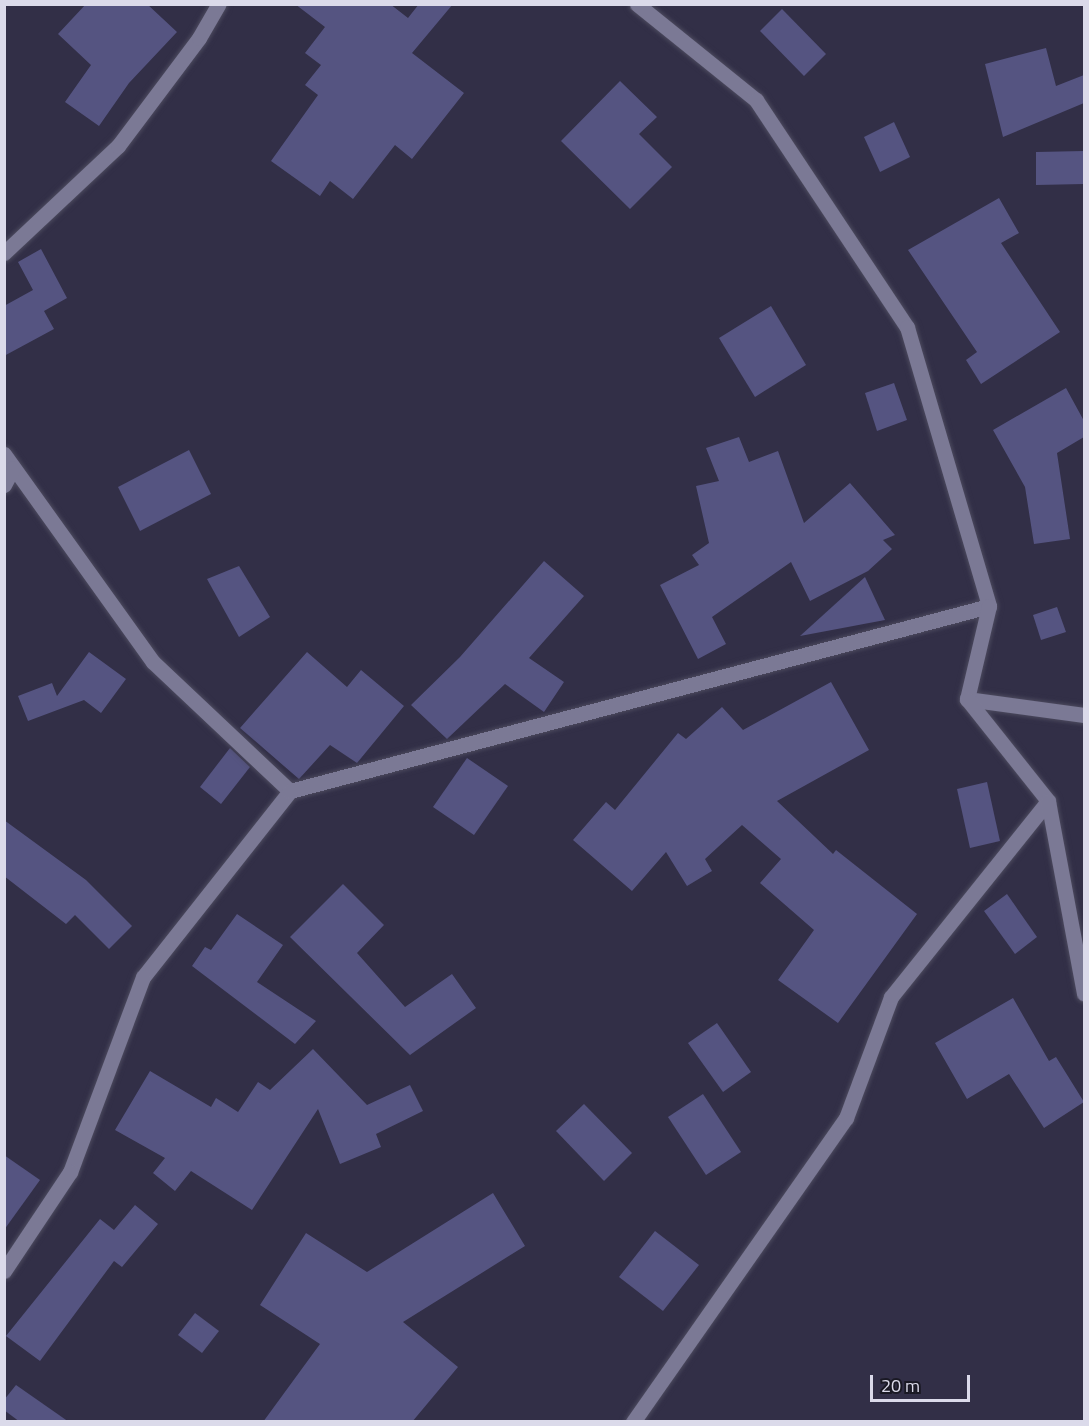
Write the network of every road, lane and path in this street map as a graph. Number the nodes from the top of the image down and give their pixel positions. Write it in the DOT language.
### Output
graph roads {
  1 [pos="219,4"];
  2 [pos="637,4"];
  3 [pos="4,253"];
  4 [pos="4,454"];
  5 [pos="14,468"];
  6 [pos="4,485"];
  7 [pos="989,606"];
  8 [pos="967,699"];
  9 [pos="1084,715"];
  10 [pos="290,791"];
  11 [pos="1048,801"];
  12 [pos="1084,994"];
  13 [pos="4,1271"];
  14 [pos="633,1422"];
  1 -- 3 [label="street"];
  2 -- 7 [label="street"];
  4 -- 5 [label="street"];
  5 -- 6 [label="street"];
  5 -- 10 [label="street"];
  7 -- 8 [label="street"];
  7 -- 10 [label="street"];
  8 -- 9 [label="street"];
  8 -- 11 [label="street"];
  10 -- 13 [label="street"];
  11 -- 12 [label="street"];
  11 -- 14 [label="street"];
}
